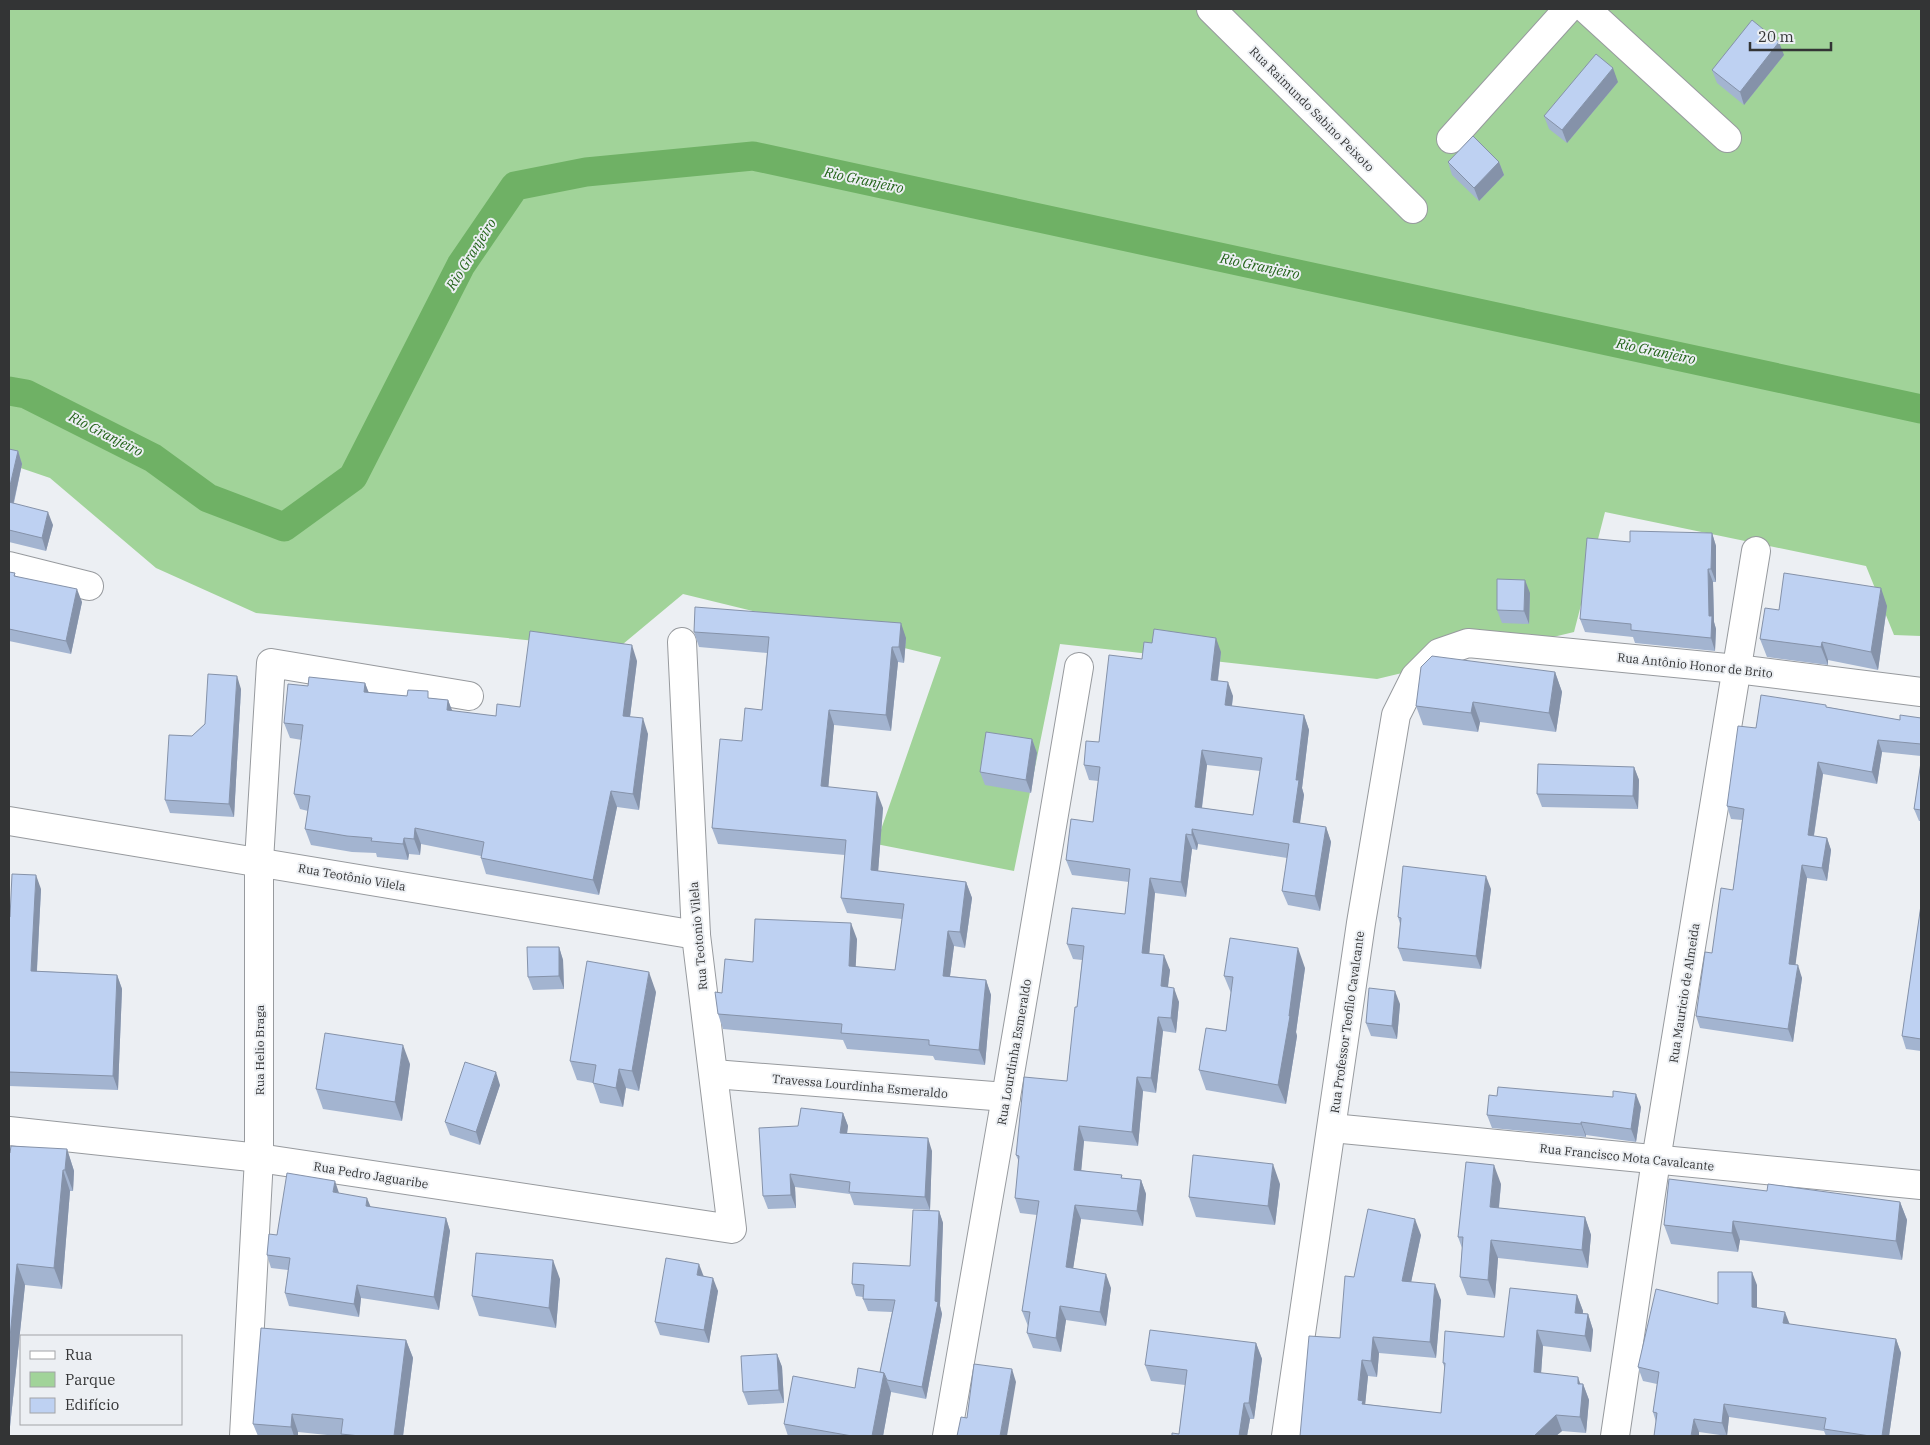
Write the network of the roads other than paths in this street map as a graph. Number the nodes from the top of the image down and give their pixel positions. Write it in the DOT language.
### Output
graph roads {
  1 [pos="1211,9"];
  2 [pos="1568,9"];
  3 [pos="1586,9"];
  4 [pos="1728,138"];
  5 [pos="1451,139"];
  6 [pos="1413,209"];
  7 [pos="1756,550"];
  8 [pos="9,566"];
  9 [pos="88,586"];
  10 [pos="682,642"];
  11 [pos="1468,644"];
  12 [pos="1079,667"];
  13 [pos="1738,669"];
  14 [pos="1921,692"];
  15 [pos="469,696"];
  16 [pos="9,821"];
  17 [pos="259,861"];
  18 [pos="696,935"];
  19 [pos="714,1074"];
  20 [pos="1006,1097"];
  21 [pos="1332,1128"];
  22 [pos="9,1131"];
  23 [pos="259,1158"];
  24 [pos="1656,1160"];
  25 [pos="1921,1185"];
  26 [pos="732,1229"];
  27 [pos="244,1436"];
  28 [pos="946,1436"];
  29 [pos="1286,1436"];
  30 [pos="1615,1436"];
  1 -- 6 [label="street, Rua Raimundo Sabino Peixoto"];
  2 -- 5 [label="street"];
  3 -- 4 [label="street"];
  7 -- 13 [label="street, Rua Mauricio de Almeida"];
  8 -- 9 [label="street"];
  10 -- 18 [label="street, Rua Teotonio Vilela"];
  11 -- 13 [label="street, Rua Antônio Honor de Brito"];
  11 -- 21 [label="street, Rua Professor Teofilo Cavalcante"];
  12 -- 20 [label="street, Rua Lourdinha Esmeraldo"];
  13 -- 14 [label="street, Rua Antônio Honor de Brito"];
  13 -- 24 [label="street, Rua Mauricio de Almeida"];
  15 -- 17 [label="street, Rua Helio Braga"];
  16 -- 17 [label="street, Rua Teotônio Vilela"];
  17 -- 18 [label="street, Rua Teotônio Vilela"];
  17 -- 23 [label="street, Rua Helio Braga"];
  18 -- 19 [label="street, Rua Teotonio Vilela"];
  19 -- 20 [label="street, Travessa Lourdinha Esmeraldo"];
  19 -- 26 [label="street, Rua Teotonio Vilela"];
  20 -- 28 [label="street, Rua Lourdinha Esmeraldo"];
  21 -- 24 [label="street, Rua Francisco Mota Cavalcante"];
  21 -- 29 [label="street, Rua Professor Teofilo Cavalcante"];
  22 -- 23 [label="street, Rua Pedro Jaguaribe"];
  23 -- 26 [label="street, Rua Pedro Jaguaribe"];
  23 -- 27 [label="street, Rua Helio Braga"];
  24 -- 25 [label="street, Rua Francisco Mota Cavalcante"];
  24 -- 30 [label="street, Rua Mauricio de Almeida"];
}
